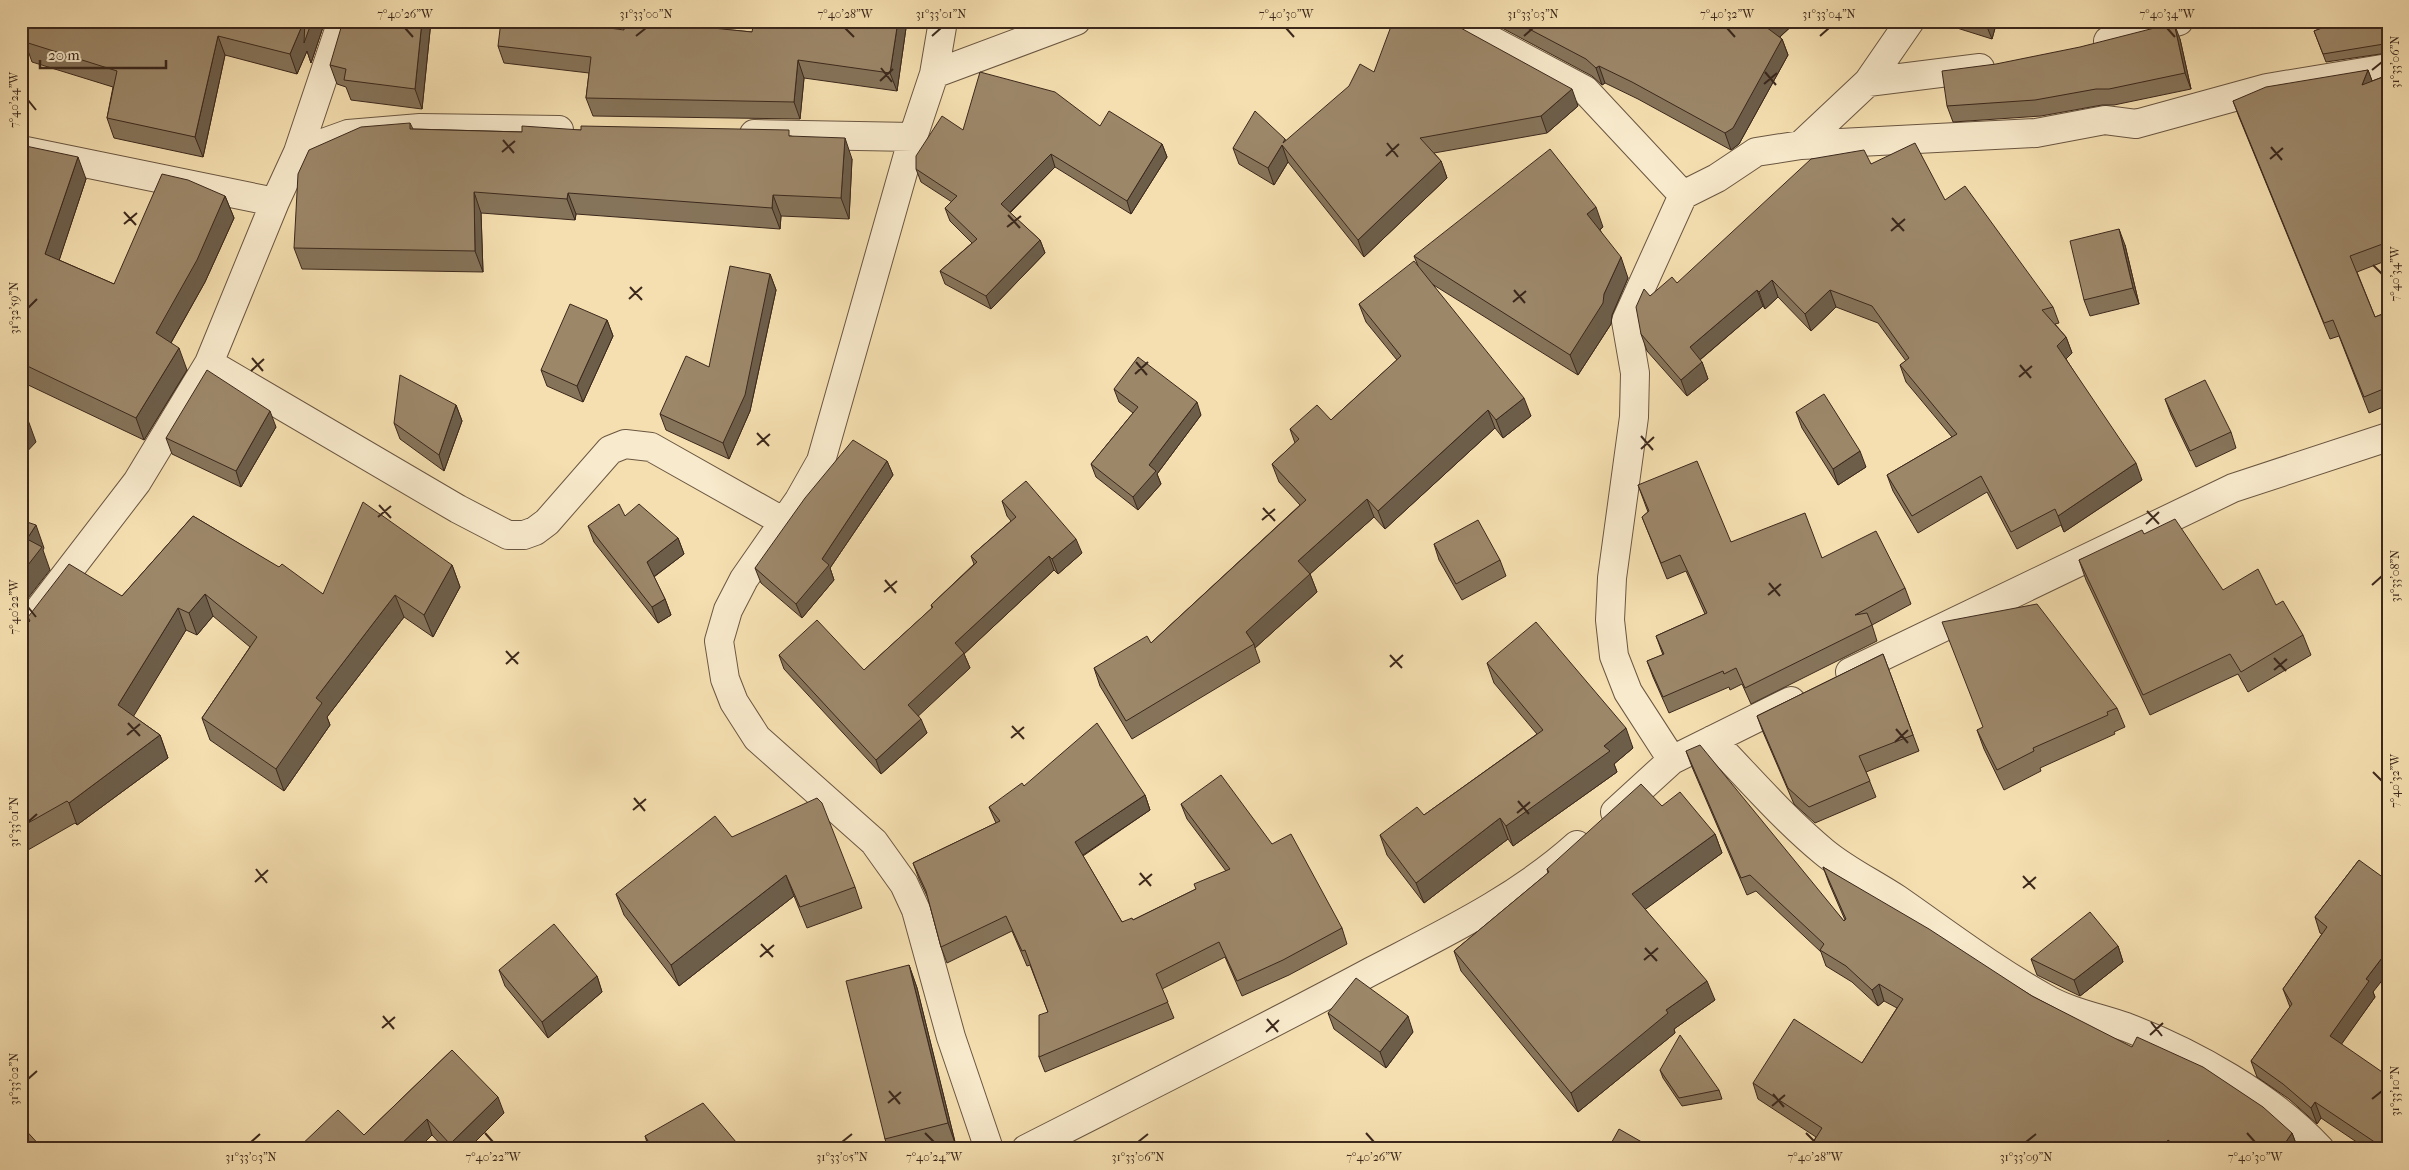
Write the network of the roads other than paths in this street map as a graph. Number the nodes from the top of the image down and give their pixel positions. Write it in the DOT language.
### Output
graph roads {
  1 [pos="342,21"];
  2 [pos="943,21"];
  3 [pos="1076,21"];
  4 [pos="1455,21"];
  5 [pos="1910,21"];
  6 [pos="2179,21"];
  7 [pos="2083,48"];
  8 [pos="2008,63"];
  9 [pos="2388,68"];
  10 [pos="934,74"];
  11 [pos="1868,82"];
  12 [pos="588,131"];
  13 [pos="727,134"];
  14 [pos="913,137"];
  15 [pos="1801,145"];
  16 [pos="21,150"];
  17 [pos="298,152"];
  18 [pos="1683,195"];
  19 [pos="275,202"];
  20 [pos="209,363"];
  21 [pos="2388,437"];
  22 [pos="784,522"];
  23 [pos="21,634"];
  24 [pos="1712,740"];
  25 [pos="1672,760"];
  26 [pos="989,1149"];
  27 [pos="1026,1149"];
  28 [pos="2320,1149"];
  1 -- 17 [label="street"];
  2 -- 10 [label="street"];
  3 -- 10 [label="street"];
  4 -- 18 [label="street"];
  5 -- 11 [label="street"];
  6 -- 7 [label="street"];
  8 -- 11 [label="street"];
  9 -- 15 [label="street"];
  10 -- 14 [label="street"];
  11 -- 15 [label="street"];
  12 -- 17 [label="street"];
  13 -- 14 [label="street"];
  14 -- 22 [label="street"];
  15 -- 18 [label="street"];
  16 -- 19 [label="street"];
  17 -- 19 [label="street"];
  18 -- 25 [label="street"];
  19 -- 20 [label="street"];
  20 -- 22 [label="street"];
  20 -- 23 [label="street"];
  21 -- 24 [label="street"];
  22 -- 26 [label="street"];
  24 -- 25 [label="street"];
  24 -- 28 [label="street"];
  25 -- 27 [label="street"];
}
